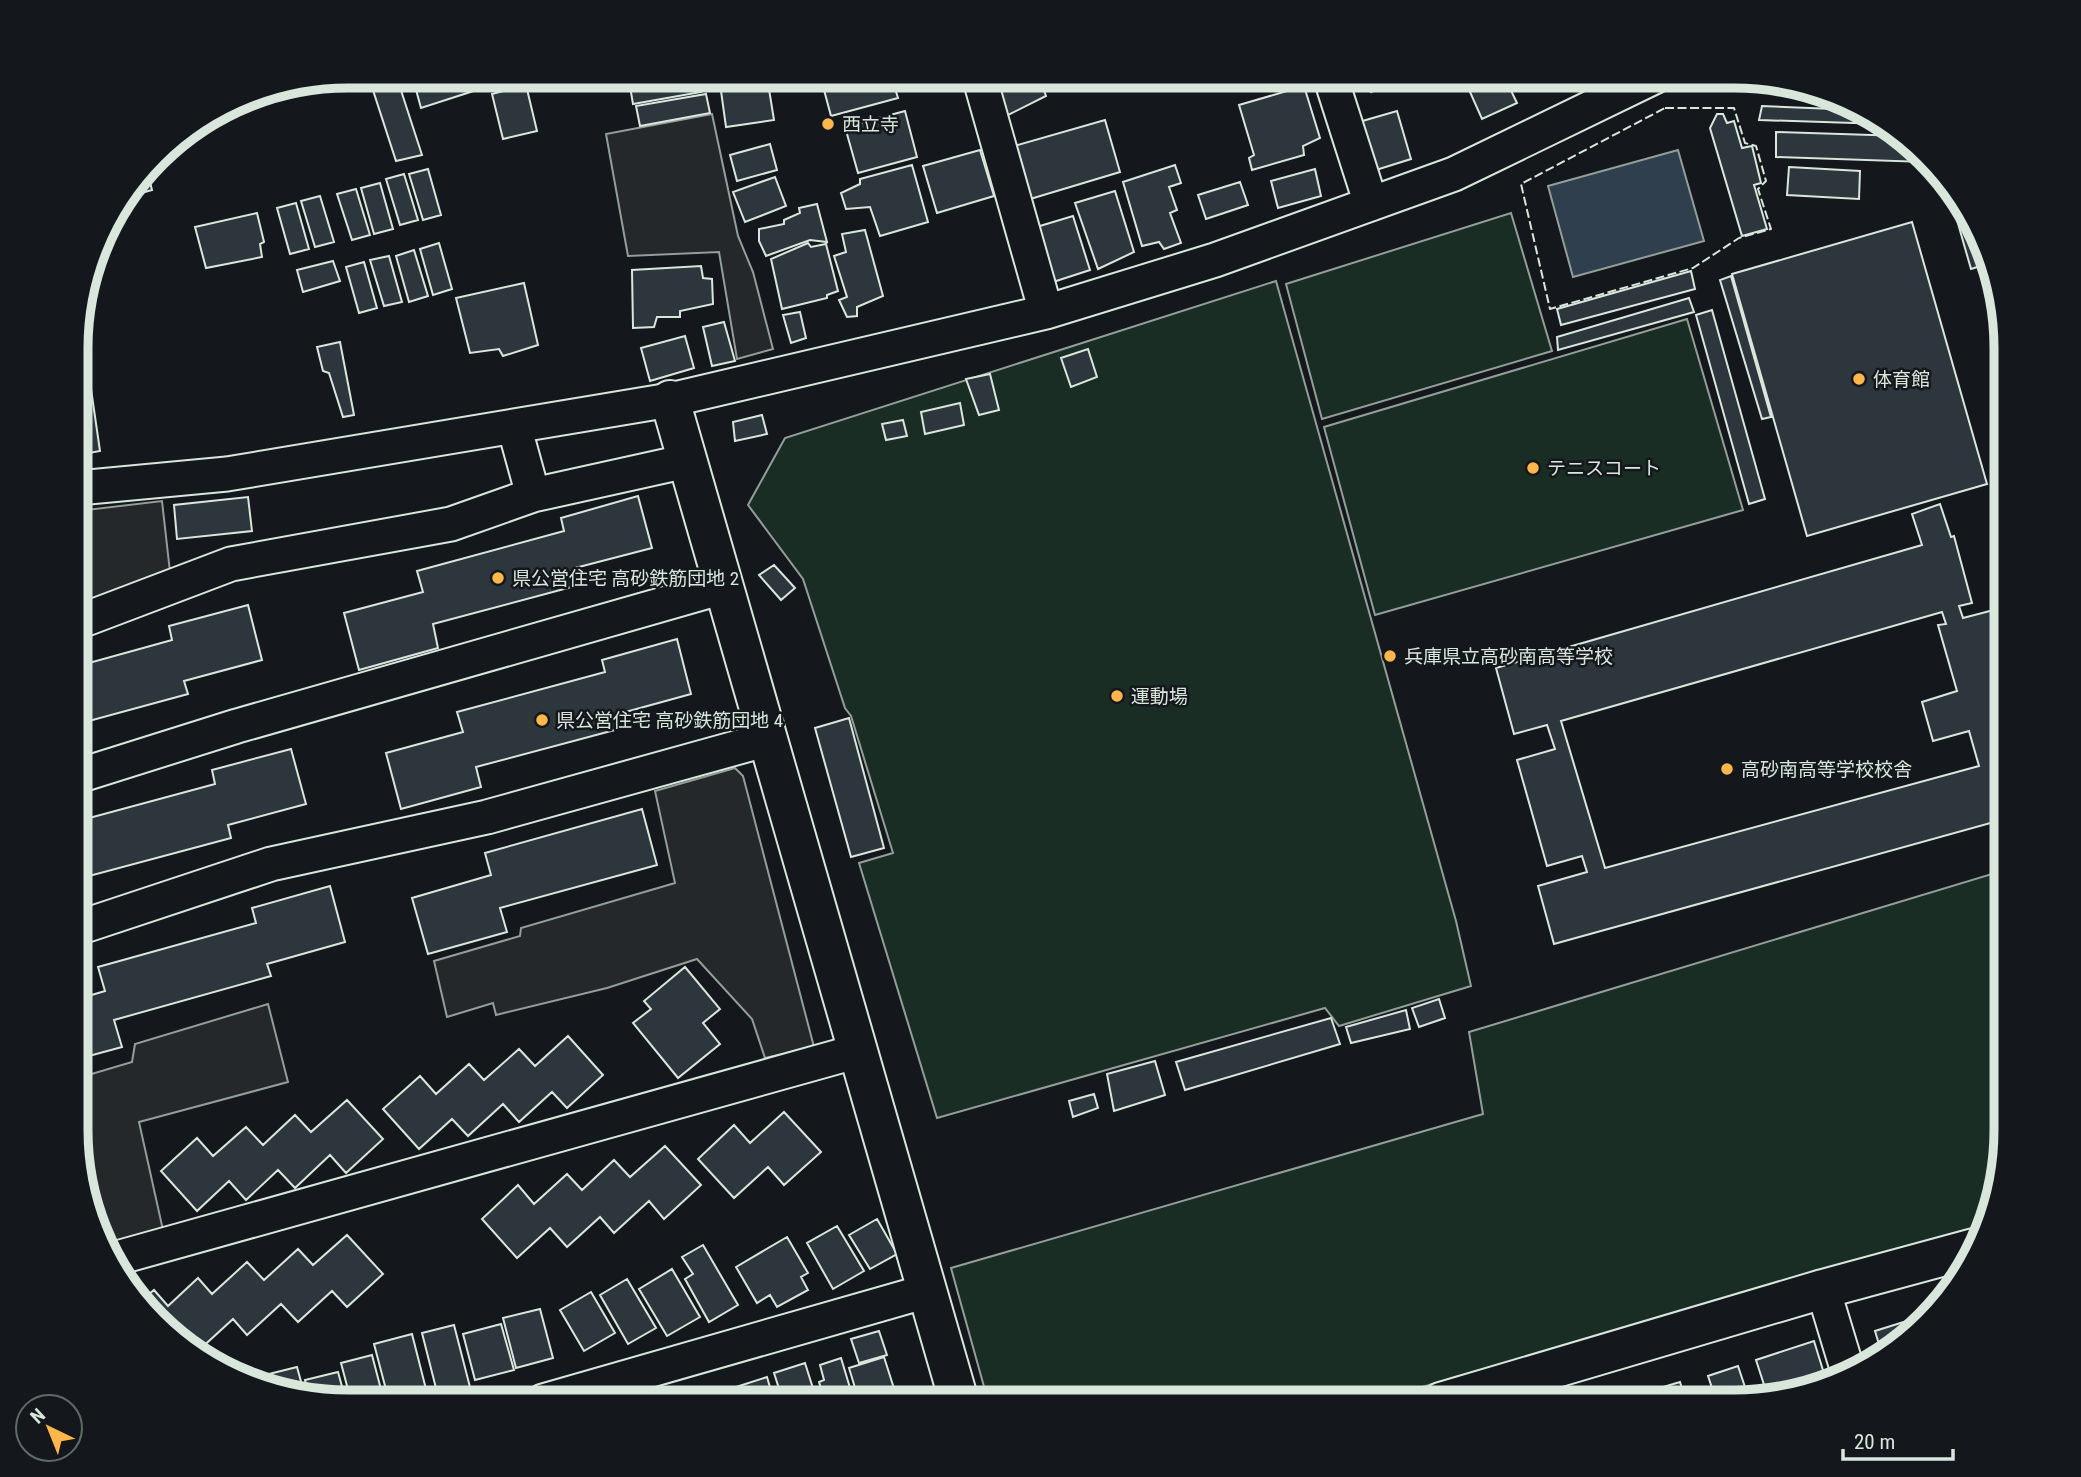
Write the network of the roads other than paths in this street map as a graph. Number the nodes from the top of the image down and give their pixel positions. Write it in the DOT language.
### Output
graph roads {
  1 [pos="983,88"];
  2 [pos="1334,88"];
  3 [pos="1631,88"];
  4 [pos="1371,204"];
  5 [pos="1046,312"];
  6 [pos="670,400"];
  7 [pos="514,426"];
  8 [pos="687,461"];
  9 [pos="88,487"];
  10 [pos="533,495"];
  11 [pos="723,587"];
  12 [pos="88,618"];
  13 [pos="768,739"];
  14 [pos="88,773"];
  15 [pos="88,925"];
  16 [pos="858,1052"];
  17 [pos="1963,1251"];
  18 [pos="121,1257"];
  19 [pos="1823,1290"];
  20 [pos="927,1291"];
  21 [pos="1846,1364"];
  22 [pos="610,1390"];
  23 [pos="956,1390"];
  24 [pos="1482,1390"];
  1 -- 5 [label="street"];
  2 -- 4 [label="street"];
  3 -- 4 [label="street"];
  4 -- 5 [label="street"];
  5 -- 6 [label="street"];
  6 -- 7 [label="street"];
  6 -- 8 [label="street"];
  7 -- 9 [label="street"];
  7 -- 10 [label="street"];
  8 -- 10 [label="street"];
  8 -- 11 [label="street"];
  10 -- 12 [label="street"];
  11 -- 13 [label="street"];
  11 -- 14 [label="street"];
  13 -- 15 [label="street"];
  13 -- 16 [label="street"];
  16 -- 18 [label="street"];
  16 -- 20 [label="street"];
  17 -- 19 [label="street"];
  19 -- 21 [label="street"];
  19 -- 24 [label="street"];
  20 -- 22 [label="street"];
  20 -- 23 [label="street"];
}
